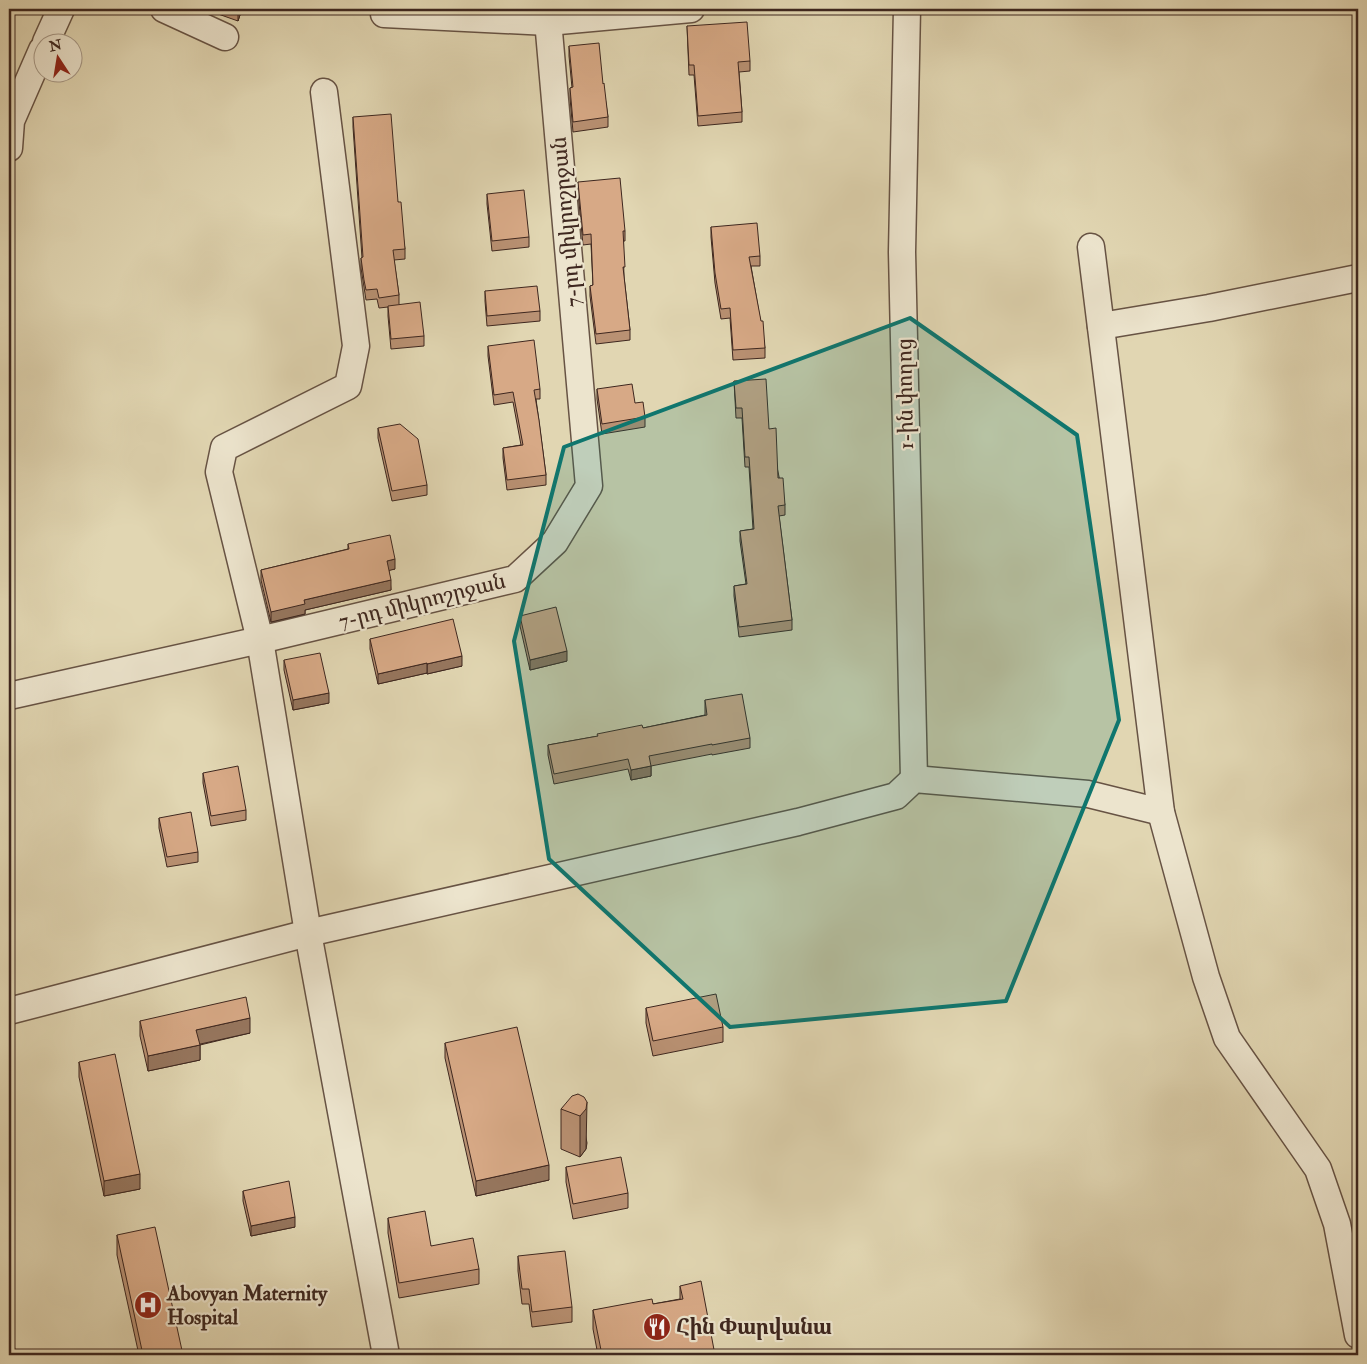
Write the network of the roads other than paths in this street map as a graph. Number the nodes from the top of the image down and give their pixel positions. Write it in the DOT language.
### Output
graph roads {
  1 [pos="61,9"];
  2 [pos="164,9"];
  3 [pos="691,9"];
  4 [pos="907,9"];
  5 [pos="384,14"];
  6 [pos="548,16"];
  7 [pos="51,32"];
  8 [pos="225,37"];
  9 [pos="32,73"];
  10 [pos="324,92"];
  11 [pos="9,148"];
  12 [pos="1092,247"];
  13 [pos="1358,278"];
  14 [pos="1101,326"];
  15 [pos="260,640"];
  16 [pos="9,696"];
  17 [pos="914,779"];
  18 [pos="1160,812"];
  19 [pos="308,933"];
  20 [pos="9,1011"];
  21 [pos="1358,1335"];
  22 [pos="386,1355"];
  1 -- 7 [label="street"];
  2 -- 8 [label="street"];
  3 -- 6 [label="street"];
  4 -- 17 [label="street, 1-ին փողոց"];
  5 -- 6 [label="street"];
  6 -- 15 [label="street, 7-րդ միկրոշրջան"];
  9 -- 11 [label="street"];
  10 -- 15 [label="street"];
  12 -- 14 [label="street"];
  13 -- 14 [label="street"];
  14 -- 18 [label="street"];
  15 -- 16 [label="street, 7-րդ միկրոշրջան"];
  15 -- 19 [label="street"];
  17 -- 18 [label="street"];
  17 -- 19 [label="street"];
  18 -- 21 [label="street"];
  19 -- 20 [label="street"];
  19 -- 22 [label="street"];
}
